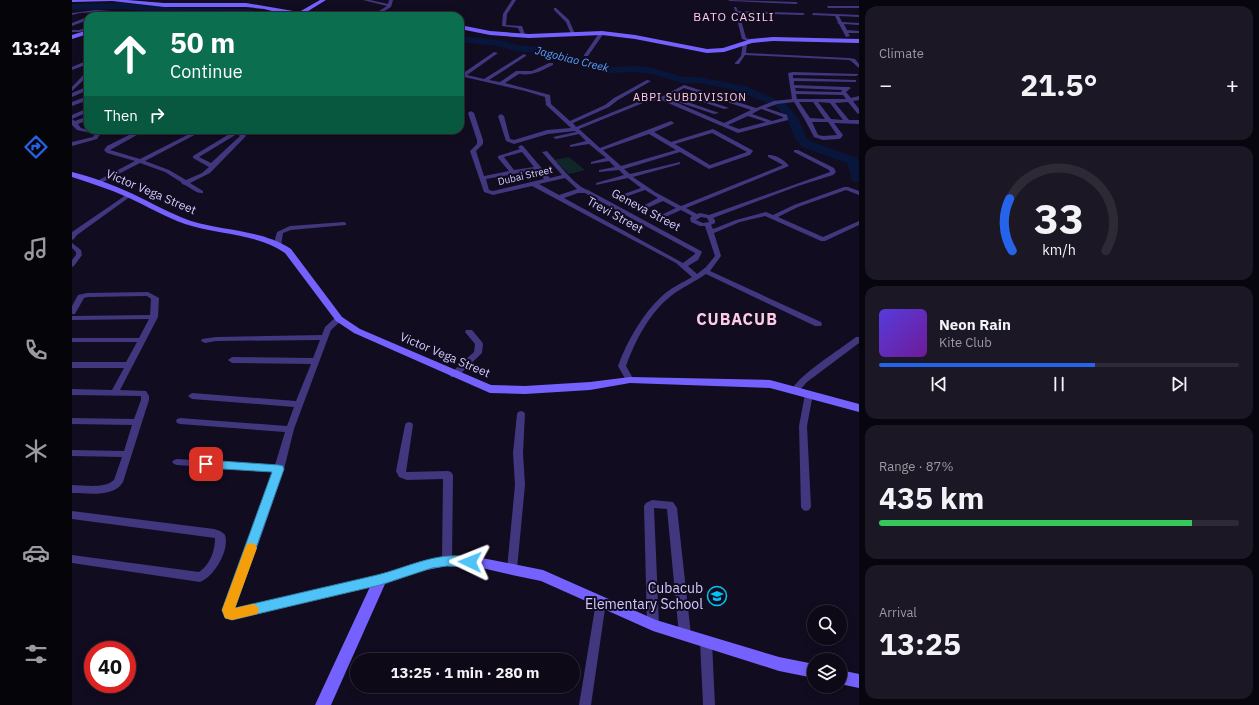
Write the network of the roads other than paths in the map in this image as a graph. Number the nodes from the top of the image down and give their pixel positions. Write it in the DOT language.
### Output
graph roads {
  1 [pos="324,0"];
  2 [pos="365,0"];
  3 [pos="391,0"];
  4 [pos="514,0"];
  5 [pos="732,0"];
  6 [pos="72,1"];
  7 [pos="747,5"];
  8 [pos="390,6"];
  9 [pos="770,6"];
  10 [pos="828,7"];
  11 [pos="859,7"];
  12 [pos="555,9"];
  13 [pos="102,12"];
  14 [pos="284,12"];
  15 [pos="303,12"];
  16 [pos="380,12"];
  17 [pos="736,12"];
  18 [pos="752,12"];
  19 [pos="774,13"];
  20 [pos="72,14"];
  21 [pos="797,14"];
  22 [pos="803,14"];
  23 [pos="813,14"];
  24 [pos="836,15"];
  25 [pos="859,16"];
  26 [pos="84,20"];
  27 [pos="840,23"];
  28 [pos="859,24"];
  29 [pos="72,25"];
  30 [pos="464,28"];
  31 [pos="84,30"];
  32 [pos="72,31"];
  33 [pos="859,32"];
  34 [pos="84,33"];
  35 [pos="574,33"];
  36 [pos="602,33"];
  37 [pos="524,36"];
  38 [pos="72,37"];
  39 [pos="748,42"];
  40 [pos="859,42"];
  41 [pos="496,53"];
  42 [pos="744,54"];
  43 [pos="524,55"];
  44 [pos="586,55"];
  45 [pos="737,63"];
  46 [pos="84,64"];
  47 [pos="550,64"];
  48 [pos="523,65"];
  49 [pos="859,67"];
  50 [pos="72,70"];
  51 [pos="84,72"];
  52 [pos="518,72"];
  53 [pos="464,74"];
  54 [pos="84,76"];
  55 [pos="464,76"];
  56 [pos="857,77"];
  57 [pos="485,81"];
  58 [pos="649,81"];
  59 [pos="502,83"];
  60 [pos="696,89"];
  61 [pos="793,89"];
  62 [pos="847,89"];
  63 [pos="72,90"];
  64 [pos="84,90"];
  65 [pos="675,91"];
  66 [pos="845,94"];
  67 [pos="72,95"];
  68 [pos="687,95"];
  69 [pos="665,97"];
  70 [pos="859,98"];
  71 [pos="84,100"];
  72 [pos="679,100"];
  73 [pos="796,100"];
  74 [pos="814,100"];
  75 [pos="831,101"];
  76 [pos="849,101"];
  77 [pos="736,103"];
  78 [pos="72,104"];
  79 [pos="857,107"];
  80 [pos="726,108"];
  81 [pos="759,109"];
  82 [pos="84,112"];
  83 [pos="859,112"];
  84 [pos="471,113"];
  85 [pos="716,113"];
  86 [pos="748,114"];
  87 [pos="501,116"];
  88 [pos="72,117"];
  89 [pos="705,118"];
  90 [pos="84,119"];
  91 [pos="808,120"];
  92 [pos="830,121"];
  93 [pos="847,121"];
  94 [pos="73,122"];
  95 [pos="859,122"];
  96 [pos="569,123"];
  97 [pos="671,123"];
  98 [pos="773,123"];
  99 [pos="723,125"];
  100 [pos="79,129"];
  101 [pos="84,129"];
  102 [pos="72,130"];
  103 [pos="577,131"];
  104 [pos="649,131"];
  105 [pos="98,134"];
  106 [pos="135,134"];
  107 [pos="193,134"];
  108 [pos="233,134"];
  109 [pos="242,134"];
  110 [pos="556,137"];
  111 [pos="590,142"];
  112 [pos="672,143"];
  113 [pos="72,144"];
  114 [pos="572,146"];
  115 [pos="599,150"];
  116 [pos="682,150"];
  117 [pos="796,151"];
  118 [pos="545,152"];
  119 [pos="770,156"];
  120 [pos="610,159"];
  121 [pos="140,161"];
  122 [pos="593,162"];
  123 [pos="678,163"];
  124 [pos="212,166"];
  125 [pos="537,168"];
  126 [pos="621,168"];
  127 [pos="601,172"];
  128 [pos="513,173"];
  129 [pos="74,176"];
  130 [pos="566,176"];
  131 [pos="630,176"];
  132 [pos="483,178"];
  133 [pos="548,180"];
  134 [pos="184,183"];
  135 [pos="100,184"];
  136 [pos="534,184"];
  137 [pos="598,184"];
  138 [pos="646,188"];
  139 [pos="582,190"];
  140 [pos="201,192"];
  141 [pos="859,193"];
  142 [pos="129,195"];
  143 [pos="623,196"];
  144 [pos="559,197"];
  145 [pos="663,198"];
  146 [pos="643,208"];
  147 [pos="681,208"];
  148 [pos="696,216"];
  149 [pos="662,217"];
  150 [pos="773,217"];
  151 [pos="859,223"];
  152 [pos="344,224"];
  153 [pos="709,225"];
  154 [pos="72,238"];
  155 [pos="72,245"];
  156 [pos="279,245"];
  157 [pos="72,265"];
  158 [pos="684,267"];
  159 [pos="702,274"];
  160 [pos="72,312"];
  161 [pos="154,317"];
  162 [pos="72,318"];
  163 [pos="339,319"];
  164 [pos="818,324"];
  165 [pos="469,332"];
  166 [pos="325,337"];
  167 [pos="859,338"];
  168 [pos="72,340"];
  169 [pos="143,340"];
  170 [pos="205,341"];
  171 [pos="232,360"];
  172 [pos="316,361"];
  173 [pos="72,365"];
  174 [pos="128,365"];
  175 [pos="454,374"];
  176 [pos="630,380"];
  177 [pos="795,390"];
  178 [pos="72,392"];
  179 [pos="115,392"];
  180 [pos="809,394"];
  181 [pos="192,396"];
  182 [pos="300,404"];
  183 [pos="859,408"];
  184 [pos="521,414"];
  185 [pos="72,421"];
  186 [pos="180,421"];
  187 [pos="138,422"];
  188 [pos="409,425"];
  189 [pos="290,429"];
  190 [pos="72,453"];
  191 [pos="128,454"];
  192 [pos="177,462"];
  193 [pos="279,469"];
  194 [pos="72,489"];
  195 [pos="806,508"];
  196 [pos="72,514"];
  197 [pos="72,559"];
  198 [pos="447,562"];
  199 [pos="512,569"];
  200 [pos="380,580"];
  201 [pos="601,602"];
  202 [pos="653,625"];
  203 [pos="685,635"];
  204 [pos="706,642"];
  205 [pos="807,670"];
  206 [pos="847,678"];
  207 [pos="859,681"];
  208 [pos="323,705"];
  209 [pos="585,705"];
  210 [pos="709,705"];
  1 -- 15 [label="street"];
  2 -- 8 [label="street"];
  3 -- 8 [label="street"];
  4 -- 37 [label="street"];
  5 -- 17 [label="street"];
  5 -- 21 [label="street"];
  6 -- 14 [label="street"];
  7 -- 18 [label="street"];
  8 -- 16 [label="street"];
  9 -- 19 [label="street"];
  10 -- 11 [label="street"];
  12 -- 35 [label="street"];
  13 -- 20 [label="street"];
  17 -- 18 [label="street"];
  17 -- 39 [label="street"];
  18 -- 19 [label="street"];
  19 -- 21 [label="street"];
  21 -- 22 [label="street"];
  23 -- 24 [label="street"];
  24 -- 25 [label="street"];
  24 -- 27 [label="street"];
  26 -- 29 [label="street"];
  27 -- 28 [label="street"];
  27 -- 33 [label="street"];
  30 -- 37 [label="street"];
  31 -- 32 [label="street"];
  34 -- 38 [label="street"];
  35 -- 36 [label="street"];
  35 -- 37 [label="street"];
  36 -- 39 [label="street"];
  36 -- 44 [label="street"];
  39 -- 40 [label="street"];
  39 -- 42 [label="street"];
  41 -- 53 [label="street"];
  42 -- 45 [label="street"];
  42 -- 49 [label="street"];
  43 -- 57 [label="street"];
  46 -- 50 [label="street"];
  47 -- 52 [label="street"];
  48 -- 52 [label="street"];
  50 -- 51 [label="street"];
  52 -- 59 [label="street"];
  54 -- 63 [label="street"];
  55 -- 57 [label="street"];
  56 -- 61 [label="street"];
  56 -- 62 [label="street"];
  57 -- 59 [label="street"];
  58 -- 96 [label="street"];
  59 -- 96 [label="street"];
  60 -- 65 [label="street"];
  60 -- 68 [label="street"];
  60 -- 77 [label="street"];
  61 -- 62 [label="street"];
  61 -- 66 [label="street"];
  61 -- 73 [label="street"];
  62 -- 66 [label="street"];
  64 -- 67 [label="street"];
  65 -- 68 [label="street"];
  65 -- 69 [label="street"];
  66 -- 76 [label="street"];
  68 -- 72 [label="street"];
  68 -- 80 [label="street"];
  69 -- 72 [label="street"];
  69 -- 89 [label="street"];
  69 -- 103 [label="street"];
  70 -- 76 [label="street"];
  71 -- 78 [label="street"];
  72 -- 85 [label="street"];
  73 -- 74 [label="street"];
  73 -- 81 [label="street"];
  73 -- 91 [label="street"];
  74 -- 75 [label="street"];
  74 -- 92 [label="street"];
  75 -- 76 [label="street"];
  75 -- 93 [label="street"];
  76 -- 79 [label="street"];
  77 -- 80 [label="street"];
  77 -- 81 [label="street"];
  79 -- 83 [label="street"];
  80 -- 85 [label="street"];
  81 -- 86 [label="street"];
  81 -- 98 [label="street"];
  82 -- 88 [label="street"];
  84 -- 132 [label="street"];
  85 -- 89 [label="street"];
  86 -- 98 [label="street"];
  86 -- 99 [label="street"];
  87 -- 103 [label="street"];
  89 -- 99 [label="street"];
  90 -- 94 [label="street"];
  91 -- 92 [label="street"];
  91 -- 92 [label="street"];
  92 -- 93 [label="street"];
  93 -- 95 [label="street"];
  94 -- 100 [label="street"];
  96 -- 103 [label="street"];
  97 -- 104 [label="street"];
  98 -- 99 [label="street"];
  100 -- 101 [label="street"];
  100 -- 102 [label="street"];
  103 -- 110 [label="street"];
  103 -- 111 [label="street"];
  104 -- 112 [label="street"];
  104 -- 115 [label="street"];
  105 -- 113 [label="street"];
  106 -- 121 [label="street"];
  107 -- 121 [label="street"];
  108 -- 124 [label="street"];
  109 -- 124 [label="street"];
  111 -- 114 [label="street"];
  111 -- 115 [label="street"];
  112 -- 116 [label="street"];
  112 -- 116 [label="street"];
  115 -- 120 [label="street"];
  116 -- 126 [label="street"];
  117 -- 153 [label="street"];
  118 -- 130 [label="street"];
  119 -- 147 [label="street"];
  120 -- 122 [label="street"];
  120 -- 126 [label="street"];
  121 -- 134 [label="street"];
  121 -- 135 [label="street"];
  123 -- 131 [label="street"];
  124 -- 134 [label="street"];
  125 -- 128 [label="street"];
  125 -- 128 [label="street"];
  125 -- 133 [label="street"];
  126 -- 127 [label="street"];
  126 -- 131 [label="street"];
  128 -- 132 [label="street"];
  129 -- 135 [label="street, Victor Vega Street"];
  130 -- 133 [label="street, Dubai Street"];
  130 -- 139 [label="street"];
  131 -- 137 [label="street"];
  131 -- 138 [label="street"];
  132 -- 136 [label="street, Dubai Street"];
  133 -- 136 [label="street, Dubai Street"];
  134 -- 140 [label="street"];
  135 -- 142 [label="street, Victor Vega Street"];
  136 -- 144 [label="street, Trevi Street"];
  138 -- 143 [label="street"];
  138 -- 145 [label="street"];
  139 -- 144 [label="street"];
  139 -- 158 [label="street, Geneva Street"];
  141 -- 150 [label="street"];
  142 -- 154 [label="street"];
  142 -- 156 [label="street, Victor Vega Street"];
  144 -- 158 [label="street, Trevi Street"];
  145 -- 146 [label="street"];
  145 -- 147 [label="street"];
  147 -- 148 [label="street"];
  147 -- 149 [label="street"];
  148 -- 153 [label="street"];
  148 -- 153 [label="street"];
  150 -- 151 [label="street"];
  150 -- 153 [label="street"];
  152 -- 156 [label="street"];
  153 -- 159 [label="street"];
  155 -- 157 [label="street"];
  156 -- 163 [label="street, Victor Vega Street"];
  158 -- 159 [label="street, Trevi Street"];
  159 -- 164 [label="street, Trevi Street"];
  159 -- 176 [label="street"];
  160 -- 161 [label="street"];
  161 -- 162 [label="street"];
  161 -- 169 [label="street"];
  163 -- 166 [label="street"];
  163 -- 175 [label="street, Victor Vega Street"];
  165 -- 175 [label="street"];
  166 -- 170 [label="street"];
  166 -- 172 [label="street"];
  167 -- 177 [label="street"];
  168 -- 169 [label="street"];
  169 -- 174 [label="street"];
  171 -- 172 [label="street"];
  172 -- 182 [label="street"];
  173 -- 174 [label="street"];
  174 -- 179 [label="street"];
  175 -- 176 [label="street, Victor Vega Street"];
  176 -- 177 [label="street, Victor Vega Street"];
  177 -- 180 [label="street, Victor Vega Street"];
  178 -- 179 [label="street"];
  179 -- 187 [label="street"];
  180 -- 183 [label="street, Victor Vega Street"];
  180 -- 195 [label="street"];
  181 -- 182 [label="street"];
  182 -- 189 [label="street"];
  184 -- 199 [label="street"];
  185 -- 187 [label="street"];
  186 -- 189 [label="street"];
  187 -- 191 [label="street"];
  188 -- 198 [label="street"];
  189 -- 193 [label="street"];
  190 -- 191 [label="street"];
  191 -- 194 [label="street"];
  192 -- 193 [label="street"];
  193 -- 200 [label="street"];
  196 -- 197 [label="street"];
  198 -- 199 [label="street"];
  198 -- 200 [label="street"];
  199 -- 201 [label="street"];
  200 -- 208 [label="street"];
  201 -- 202 [label="street"];
  201 -- 209 [label="street"];
  202 -- 203 [label="street"];
  202 -- 203 [label="street"];
  203 -- 204 [label="street"];
  204 -- 205 [label="street"];
  204 -- 210 [label="street"];
  206 -- 207 [label="street"];
}
